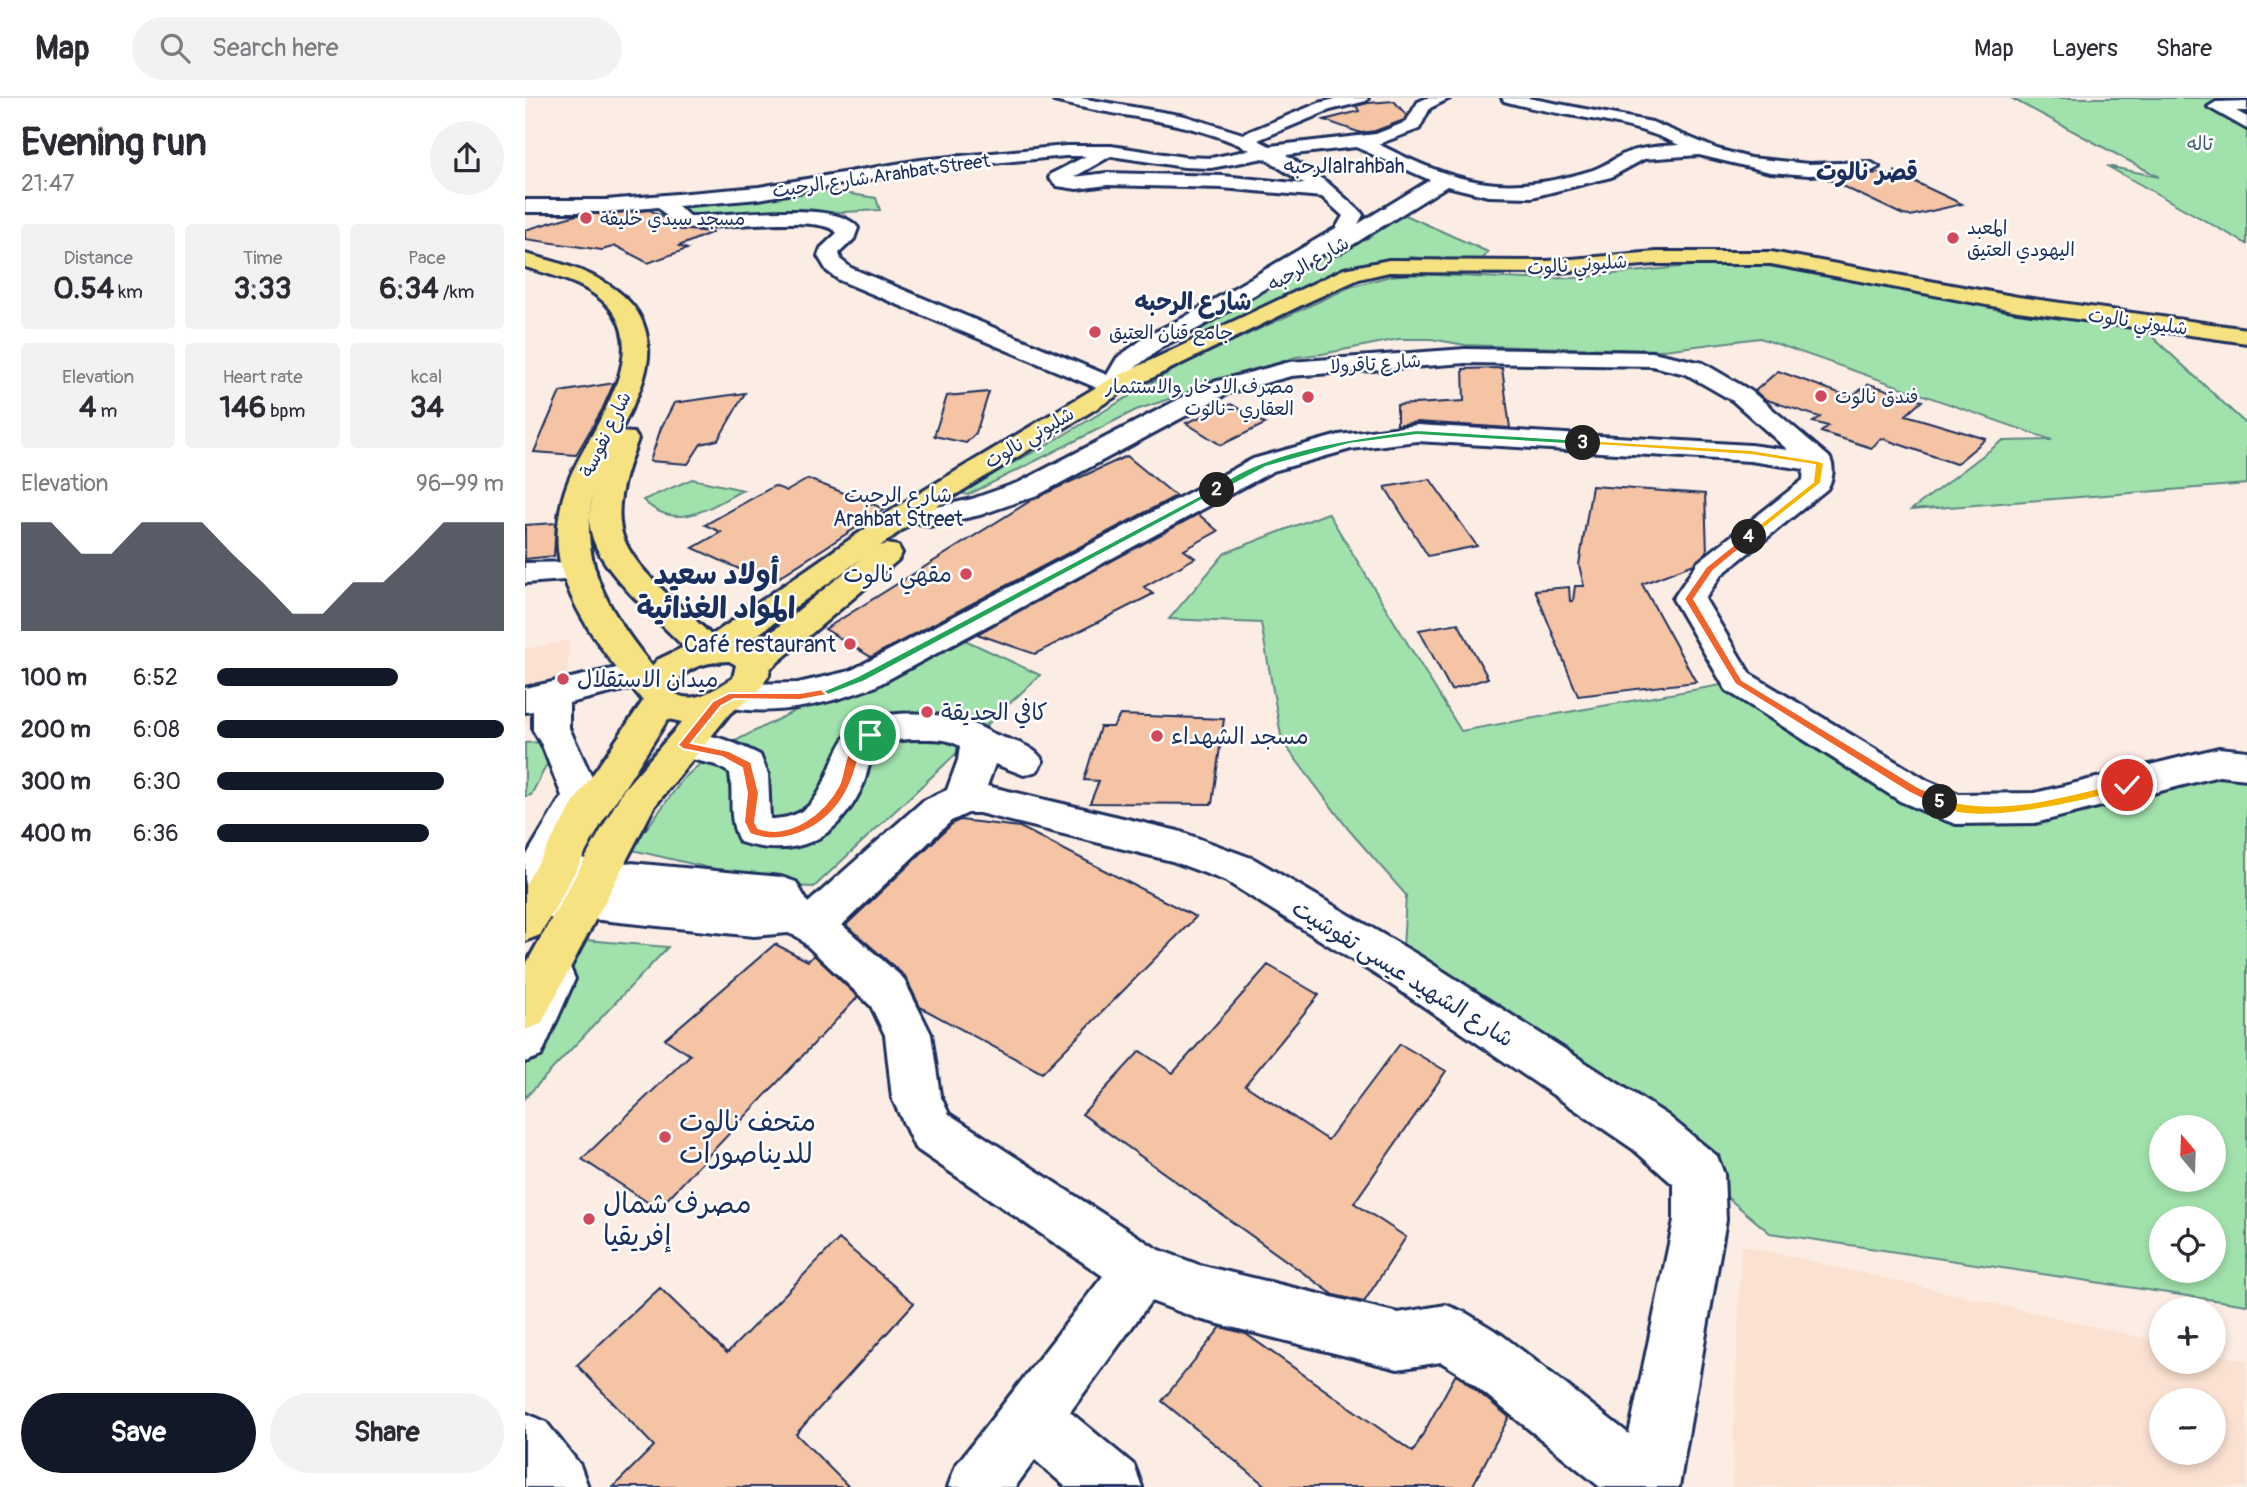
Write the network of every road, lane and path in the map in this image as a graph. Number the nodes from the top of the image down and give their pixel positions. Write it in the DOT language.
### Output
graph roads {
  1 [pos="1061,98"];
  2 [pos="1360,98"];
  3 [pos="1442,98"];
  4 [pos="1510,98"];
  5 [pos="2220,98"];
  6 [pos="1404,100"];
  7 [pos="2247,104"];
  8 [pos="1424,105"];
  9 [pos="2247,124"];
  10 [pos="1243,140"];
  11 [pos="1362,143"];
  12 [pos="1699,149"];
  13 [pos="1111,151"];
  14 [pos="1265,152"];
  15 [pos="1870,167"];
  16 [pos="1445,179"];
  17 [pos="1331,192"];
  18 [pos="664,202"];
  19 [pos="525,206"];
  20 [pos="525,246"];
  21 [pos="525,260"];
  22 [pos="1165,335"];
  23 [pos="1410,336"];
  24 [pos="2247,336"];
  25 [pos="1384,338"];
  26 [pos="1652,359"];
  27 [pos="1114,387"];
  28 [pos="1819,463"];
  29 [pos="953,484"];
  30 [pos="929,517"];
  31 [pos="580,571"];
  32 [pos="525,573"];
  33 [pos="710,651"];
  34 [pos="753,665"];
  35 [pos="652,691"];
  36 [pos="538,697"];
  37 [pos="725,700"];
  38 [pos="976,740"];
  39 [pos="683,745"];
  40 [pos="1024,761"];
  41 [pos="2247,765"];
  42 [pos="963,799"];
  43 [pos="565,893"];
  44 [pos="803,920"];
  45 [pos="525,1010"];
  46 [pos="525,1041"];
  47 [pos="1141,1270"];
  48 [pos="1030,1417"];
  49 [pos="525,1443"];
  50 [pos="558,1487"];
  51 [pos="978,1487"];
  52 [pos="1112,1487"];
  53 [pos="1649,1487"];
  1 -- 10 [label="street"];
  2 -- 10 [label="street"];
  3 -- 8 [label="street, شارع الرحبت Arahbat Street"];
  4 -- 12 [label="street"];
  5 -- 7 [label="street"];
  6 -- 8 [label="street"];
  7 -- 9 [label="street"];
  8 -- 11 [label="street, شارع الرحبت Arahbat Street"];
  10 -- 14 [label="street"];
  11 -- 14 [label="street, شارع الرحبت Arahbat Street"];
  11 -- 16 [label="street"];
  12 -- 15 [label="street"];
  12 -- 16 [label="street"];
  13 -- 14 [label="street, شارع الرحبت Arahbat Street"];
  13 -- 17 [label="street"];
  13 -- 18 [label="street, شارع الرحبت Arahbat Street"];
  14 -- 17 [label="street"];
  16 -- 22 [label="street, شارع الرحبه"];
  17 -- 22 [label="street"];
  18 -- 19 [label="street, شارع الرحبت Arahbat Street"];
  18 -- 27 [label="street"];
  20 -- 33 [label="main road, شارع نفوسة"];
  21 -- 31 [label="main road, شارع نفوسة"];
  22 -- 27 [label="street"];
  23 -- 26 [label="street"];
  24 -- 27 [label="main road, شليوني نالوت"];
  25 -- 30 [label="street"];
  26 -- 28 [label="street, شارع تاقرولا"];
  26 -- 30 [label="street, شارع تاقرولا"];
  27 -- 29 [label="main road, شليوني نالوت"];
  28 -- 37 [label="street"];
  28 -- 41 [label="street"];
  29 -- 30 [label="main road"];
  29 -- 33 [label="main road"];
  30 -- 34 [label="main road"];
  31 -- 32 [label="street"];
  31 -- 35 [label="main road, شارع نفوسة"];
  33 -- 34 [label="main road"];
  33 -- 35 [label="main road"];
  34 -- 37 [label="main road"];
  35 -- 36 [label="street"];
  35 -- 37 [label="main road"];
  35 -- 43 [label="main road"];
  36 -- 43 [label="street"];
  37 -- 39 [label="main road"];
  38 -- 39 [label="street"];
  38 -- 40 [label="street"];
  38 -- 42 [label="street"];
  39 -- 43 [label="main road"];
  42 -- 44 [label="street"];
  42 -- 53 [label="street, شارع الشهيد عيسى تفوشيت"];
  43 -- 44 [label="street"];
  43 -- 45 [label="main road"];
  43 -- 46 [label="street"];
  44 -- 47 [label="street"];
  47 -- 48 [label="street"];
  47 -- 53 [label="street"];
  48 -- 51 [label="street"];
  48 -- 52 [label="street"];
  49 -- 50 [label="street"];
}
